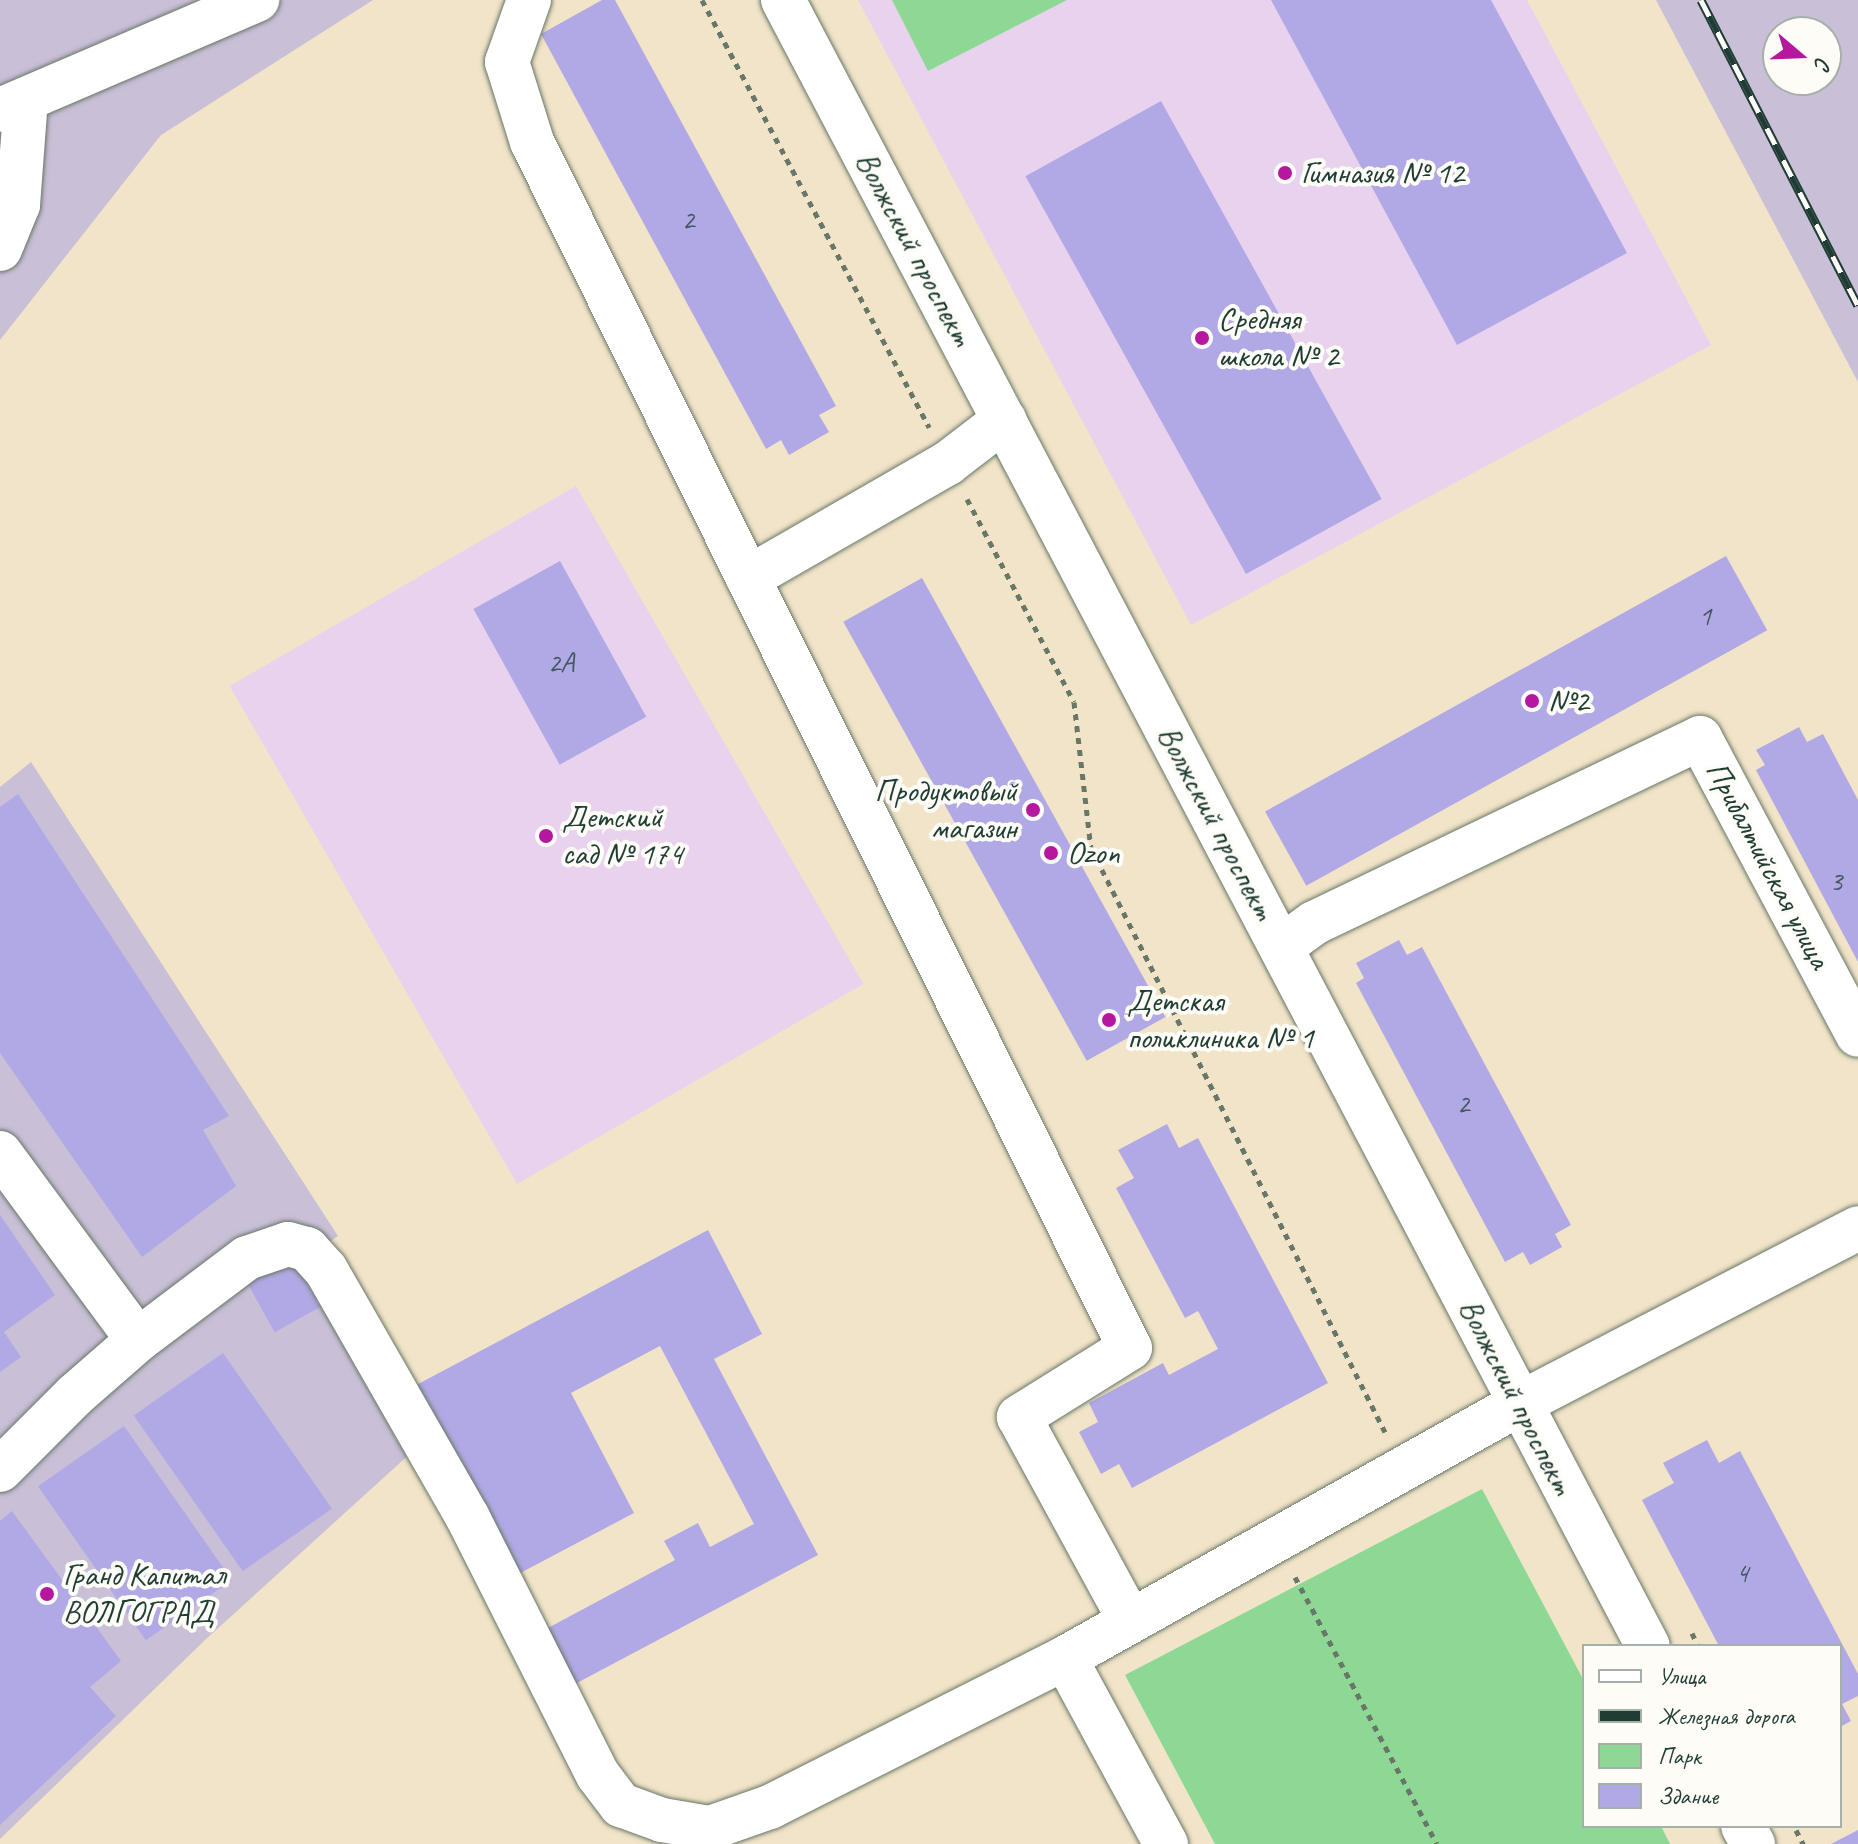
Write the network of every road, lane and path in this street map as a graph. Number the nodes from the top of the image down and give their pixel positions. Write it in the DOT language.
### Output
graph roads {
  1 [pos="257,0"];
  2 [pos="529,0"];
  3 [pos="702,0"];
  4 [pos="783,0"];
  5 [pos="13,105"];
  6 [pos="0,249"];
  7 [pos="1004,420"];
  8 [pos="948,463"];
  9 [pos="748,578"];
  10 [pos="1281,947"];
  11 [pos="1858,1035"];
  12 [pos="0,1153"];
  13 [pos="1858,1228"];
  14 [pos="138,1340"];
  15 [pos="1519,1404"];
  16 [pos="0,1470"];
  17 [pos="1404,1470"];
  18 [pos="1276,1541"];
  19 [pos="1130,1621"];
  20 [pos="1647,1644"];
  21 [pos="1065,1658"];
  22 [pos="699,1836"];
  23 [pos="1166,1844"];
  24 [pos="1437,1844"];
  1 -- 5 [label="street"];
  2 -- 9 [label="street"];
  3 -- 8 [label="path"];
  4 -- 7 [label="street, Волжский проспект"];
  5 -- 6 [label="street"];
  7 -- 8 [label="street"];
  7 -- 10 [label="street, Волжский проспект"];
  8 -- 9 [label="street"];
  8 -- 17 [label="path"];
  9 -- 19 [label="street"];
  10 -- 11 [label="street, Прибалтийская улица"];
  10 -- 15 [label="street, Волжский проспект"];
  12 -- 14 [label="street"];
  13 -- 15 [label="street"];
  14 -- 16 [label="street"];
  14 -- 22 [label="street"];
  15 -- 17 [label="street"];
  15 -- 20 [label="street, Волжский проспект"];
  17 -- 18 [label="street"];
  18 -- 19 [label="street"];
  18 -- 24 [label="path"];
  19 -- 21 [label="street"];
  21 -- 22 [label="street"];
  21 -- 23 [label="street"];
}
